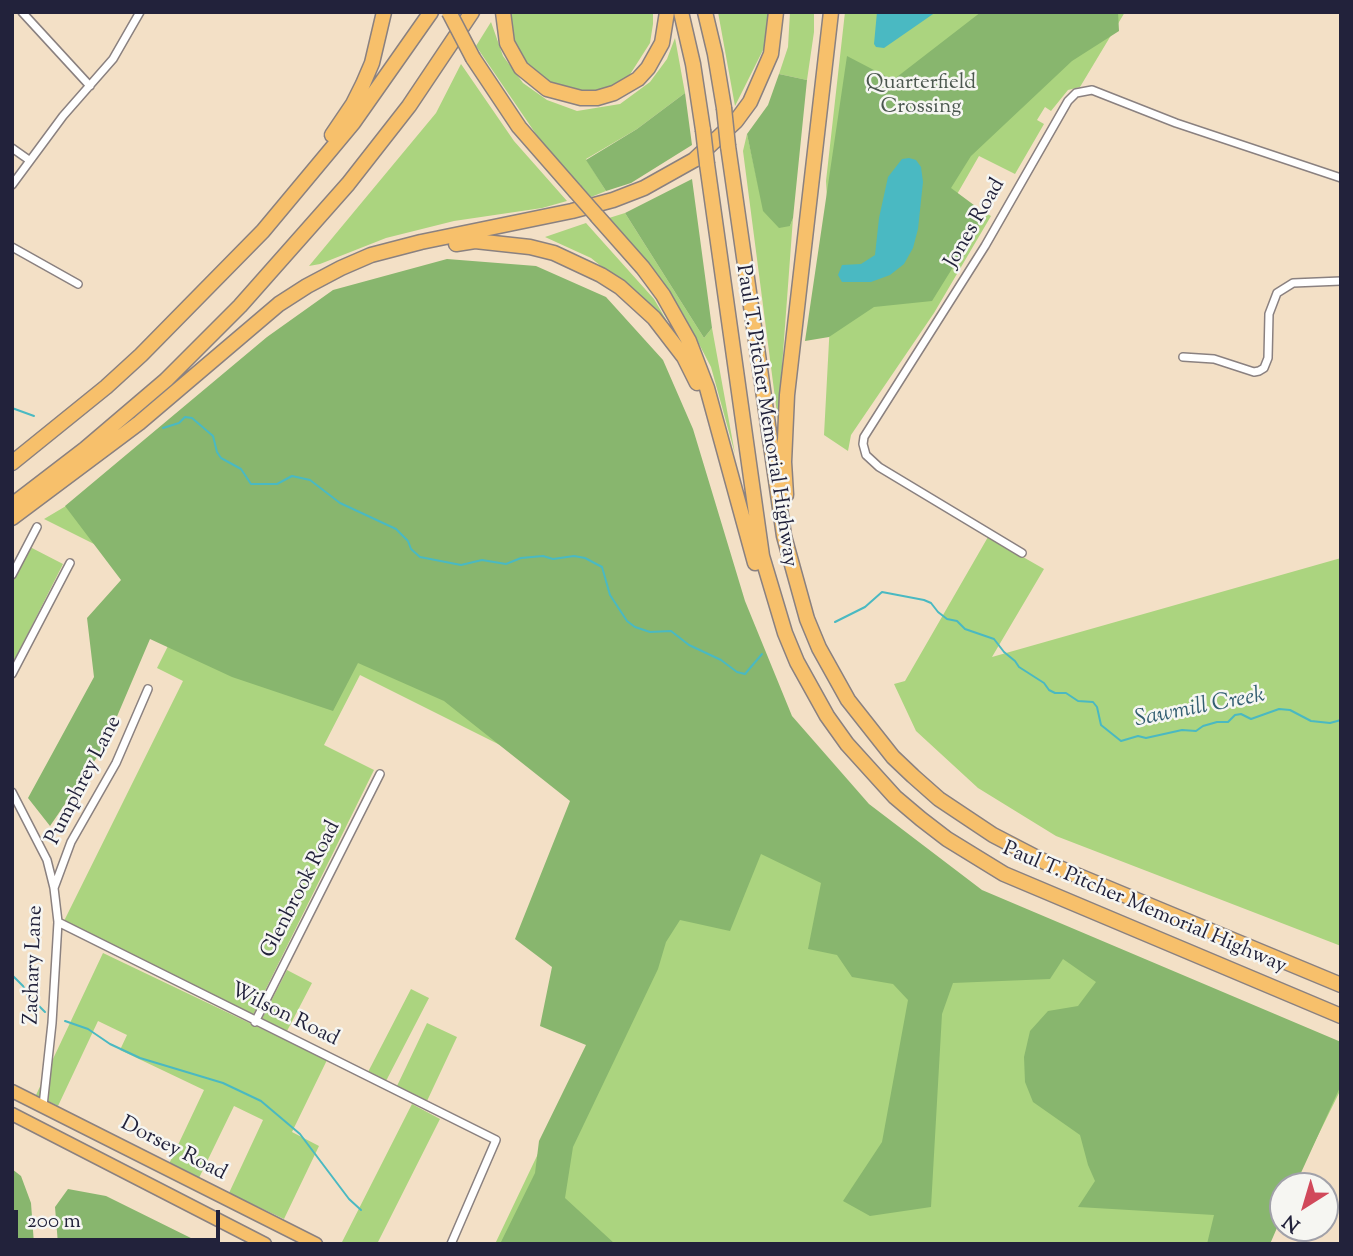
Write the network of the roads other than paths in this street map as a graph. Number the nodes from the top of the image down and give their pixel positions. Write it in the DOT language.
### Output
graph roads {
  1 [pos="22,12"];
  2 [pos="140,12"];
  3 [pos="384,12"];
  4 [pos="431,12"];
  5 [pos="449,12"];
  6 [pos="471,12"];
  7 [pos="503,12"];
  8 [pos="667,12"];
  9 [pos="681,12"];
  10 [pos="705,12"];
  11 [pos="776,12"];
  12 [pos="823,12"];
  13 [pos="831,12"];
  14 [pos="90,86"];
  15 [pos="817,126"];
  16 [pos="12,148"];
  17 [pos="29,160"];
  18 [pos="1341,177"];
  19 [pos="12,185"];
  20 [pos="264,231"];
  21 [pos="12,247"];
  22 [pos="371,255"];
  23 [pos="1341,282"];
  24 [pos="78,284"];
  25 [pos="1182,357"];
  26 [pos="724,451"];
  27 [pos="12,463"];
  28 [pos="12,505"];
  29 [pos="12,518"];
  30 [pos="37,527"];
  31 [pos="1022,553"];
  32 [pos="70,563"];
  33 [pos="794,567"];
  34 [pos="12,575"];
  35 [pos="12,674"];
  36 [pos="809,685"];
  37 [pos="148,689"];
  38 [pos="380,774"];
  39 [pos="12,792"];
  40 [pos="54,888"];
  41 [pos="58,922"];
  42 [pos="1341,985"];
  43 [pos="1341,1016"];
  44 [pos="256,1022"];
  45 [pos="12,1091"];
  46 [pos="43,1106"];
  47 [pos="12,1114"];
  48 [pos="265,1244"];
  49 [pos="316,1244"];
  50 [pos="451,1244"];
  1 -- 14 [label="street"];
  2 -- 14 [label="street"];
  3 -- 20 [label="highway"];
  4 -- 20 [label="highway"];
  5 -- 26 [label="highway, bridge"];
  6 -- 28 [label="highway"];
  7 -- 8 [label="highway"];
  9 -- 36 [label="highway, Paul T. Pitcher Memorial Highway, bridge"];
  10 -- 33 [label="highway, Paul T. Pitcher Memorial Highway, bridge"];
  11 -- 22 [label="highway"];
  12 -- 15 [label="highway"];
  13 -- 15 [label="highway"];
  14 -- 17 [label="street"];
  15 -- 33 [label="highway"];
  16 -- 17 [label="street"];
  17 -- 19 [label="street"];
  18 -- 31 [label="street, Jones Road"];
  20 -- 27 [label="highway"];
  21 -- 24 [label="street"];
  22 -- 26 [label="highway"];
  22 -- 29 [label="highway"];
  23 -- 25 [label="street"];
  26 -- 36 [label="highway"];
  30 -- 34 [label="street"];
  32 -- 35 [label="street"];
  33 -- 42 [label="highway, Paul T. Pitcher Memorial Highway"];
  36 -- 43 [label="highway, Paul T. Pitcher Memorial Highway"];
  37 -- 40 [label="street, Pumphrey Lane"];
  38 -- 44 [label="street, Glenbrook Road"];
  39 -- 40 [label="street, Zachary Lane"];
  40 -- 41 [label="street, Zachary Lane"];
  41 -- 44 [label="street, Wilson Road"];
  41 -- 46 [label="street, Zachary Lane"];
  44 -- 50 [label="street, Wilson Road"];
  45 -- 46 [label="main road, Dorsey Road"];
  46 -- 49 [label="main road, Dorsey Road"];
  47 -- 48 [label="main road, Dorsey Road"];
}
